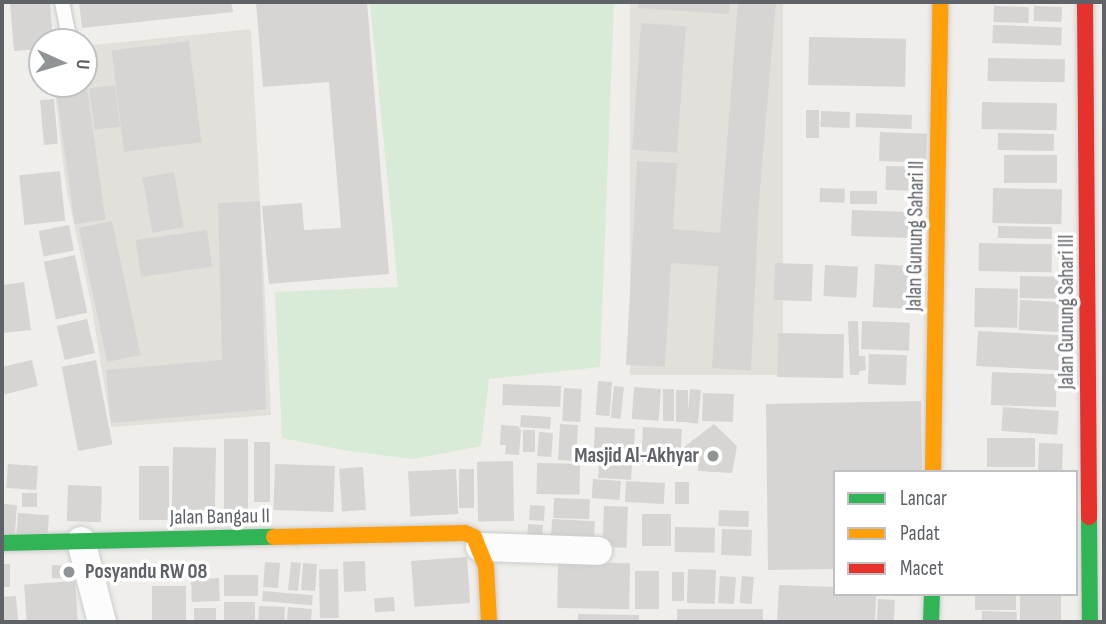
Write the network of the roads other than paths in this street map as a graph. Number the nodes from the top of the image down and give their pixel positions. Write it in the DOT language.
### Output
graph roads {
  1 [pos="62,2"];
  2 [pos="940,2"];
  3 [pos="1086,2"];
  4 [pos="67,28"];
  5 [pos="933,470"];
  6 [pos="81,541"];
  7 [pos="2,543"];
  8 [pos="480,547"];
  9 [pos="598,551"];
  10 [pos="932,596"];
  11 [pos="102,622"];
  12 [pos="489,622"];
  13 [pos="931,622"];
  14 [pos="1090,622"];
  1 -- 4 [label="lane"];
  2 -- 5 [label="street, Jalan Gunung Sahari II"];
  3 -- 14 [label="street, Jalan Gunung Sahari III"];
  6 -- 7 [label="street, Jalan Bangau II"];
  6 -- 8 [label="street, Jalan Bangau II"];
  6 -- 11 [label="street"];
  8 -- 9 [label="street"];
  8 -- 12 [label="street"];
  10 -- 13 [label="street"];
}
